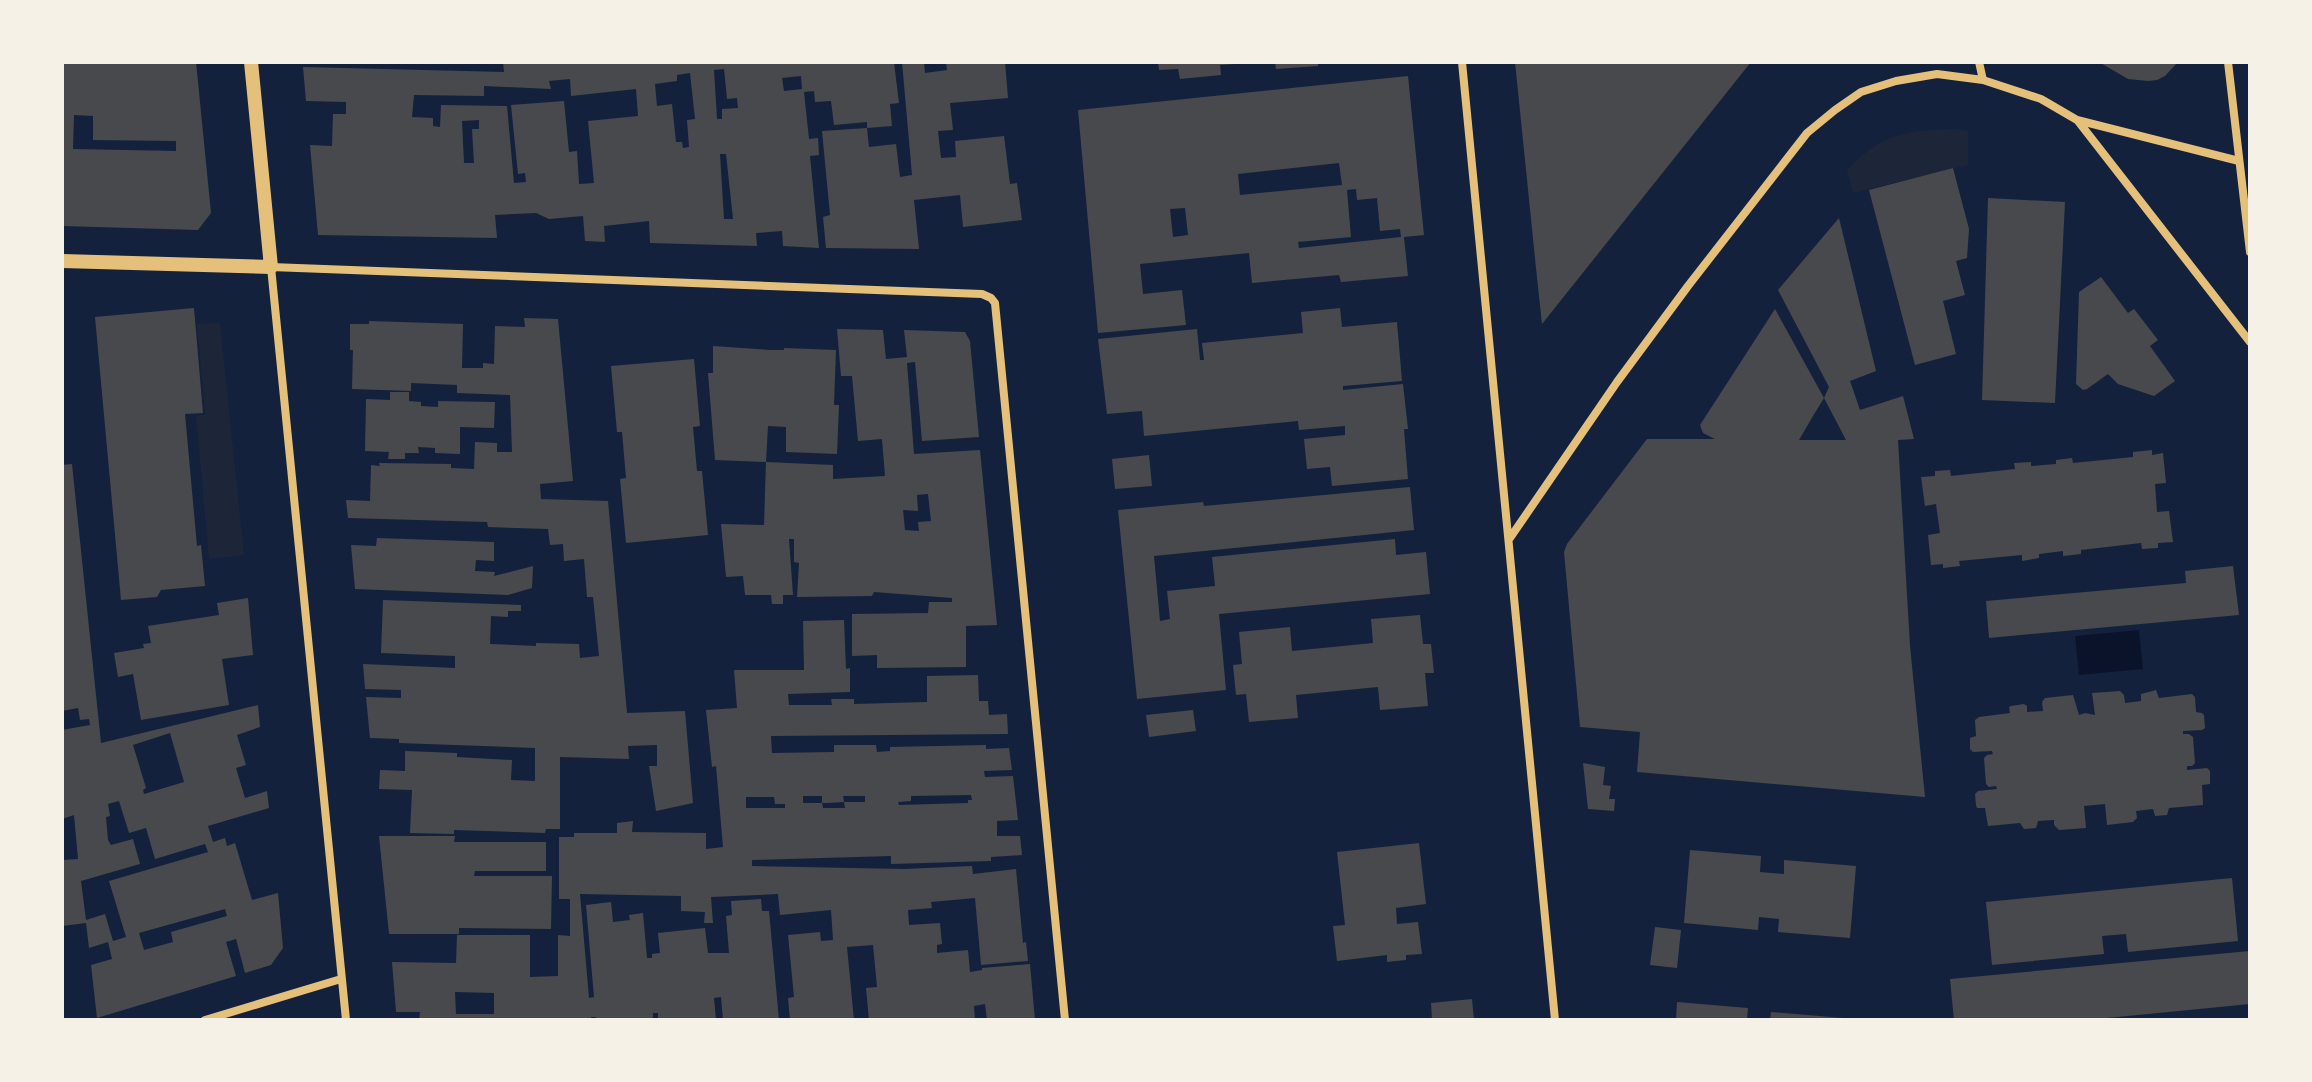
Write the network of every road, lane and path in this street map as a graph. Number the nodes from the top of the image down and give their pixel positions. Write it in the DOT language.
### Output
graph roads {
  1 [pos="251,62"];
  2 [pos="1462,62"];
  3 [pos="1979,62"];
  4 [pos="2228,62"];
  5 [pos="1983,80"];
  6 [pos="2077,120"];
  7 [pos="2239,161"];
  8 [pos="2250,252"];
  9 [pos="62,261"];
  10 [pos="271,267"];
  11 [pos="2250,342"];
  12 [pos="1510,538"];
  13 [pos="341,979"];
  14 [pos="205,1020"];
  15 [pos="346,1020"];
  16 [pos="1065,1020"];
  17 [pos="1555,1020"];
  1 -- 10 [label="street"];
  2 -- 12 [label="street"];
  3 -- 5 [label="street"];
  4 -- 7 [label="street"];
  5 -- 6 [label="street"];
  5 -- 12 [label="street"];
  6 -- 7 [label="street"];
  6 -- 11 [label="street"];
  7 -- 8 [label="street"];
  9 -- 10 [label="street"];
  10 -- 13 [label="street"];
  10 -- 16 [label="street"];
  12 -- 17 [label="street"];
  13 -- 14 [label="street"];
  13 -- 15 [label="street"];
}
